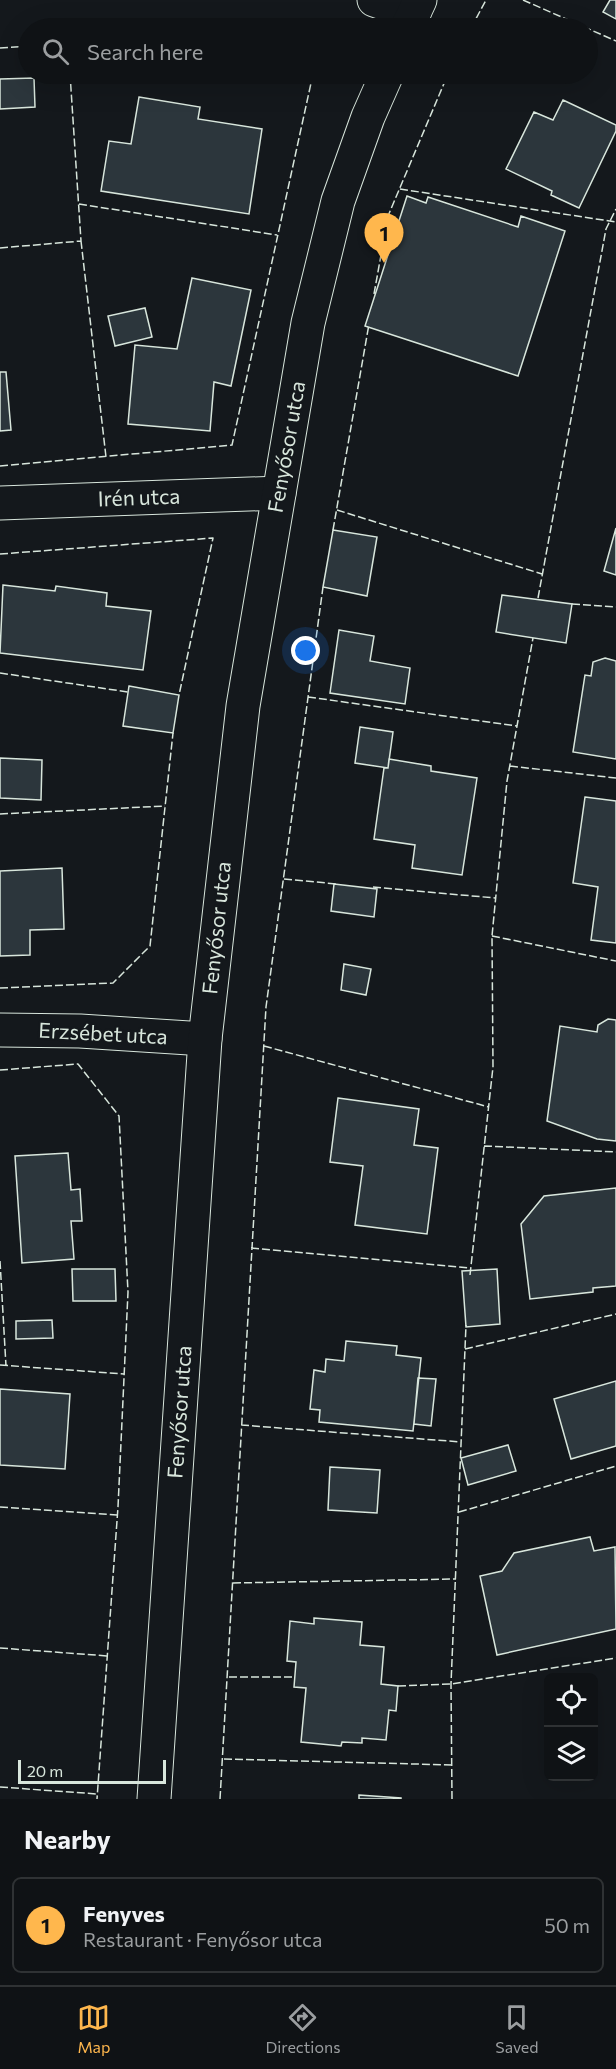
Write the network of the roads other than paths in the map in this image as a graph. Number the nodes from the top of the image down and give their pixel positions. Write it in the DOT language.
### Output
graph roads {
  1 [pos="374,0"];
  2 [pos="414,14"];
  3 [pos="383,84"];
  4 [pos="279,493"];
  5 [pos="0,503"];
  6 [pos="0,1030"];
  7 [pos="205,1039"];
  8 [pos="154,1799"];
  1 -- 2 [label="street"];
  3 -- 4 [label="street, Fenyősor utca"];
  4 -- 5 [label="street, Irén utca"];
  4 -- 7 [label="street, Fenyősor utca"];
  6 -- 7 [label="street, Erzsébet utca"];
  7 -- 8 [label="street, Fenyősor utca"];
}
